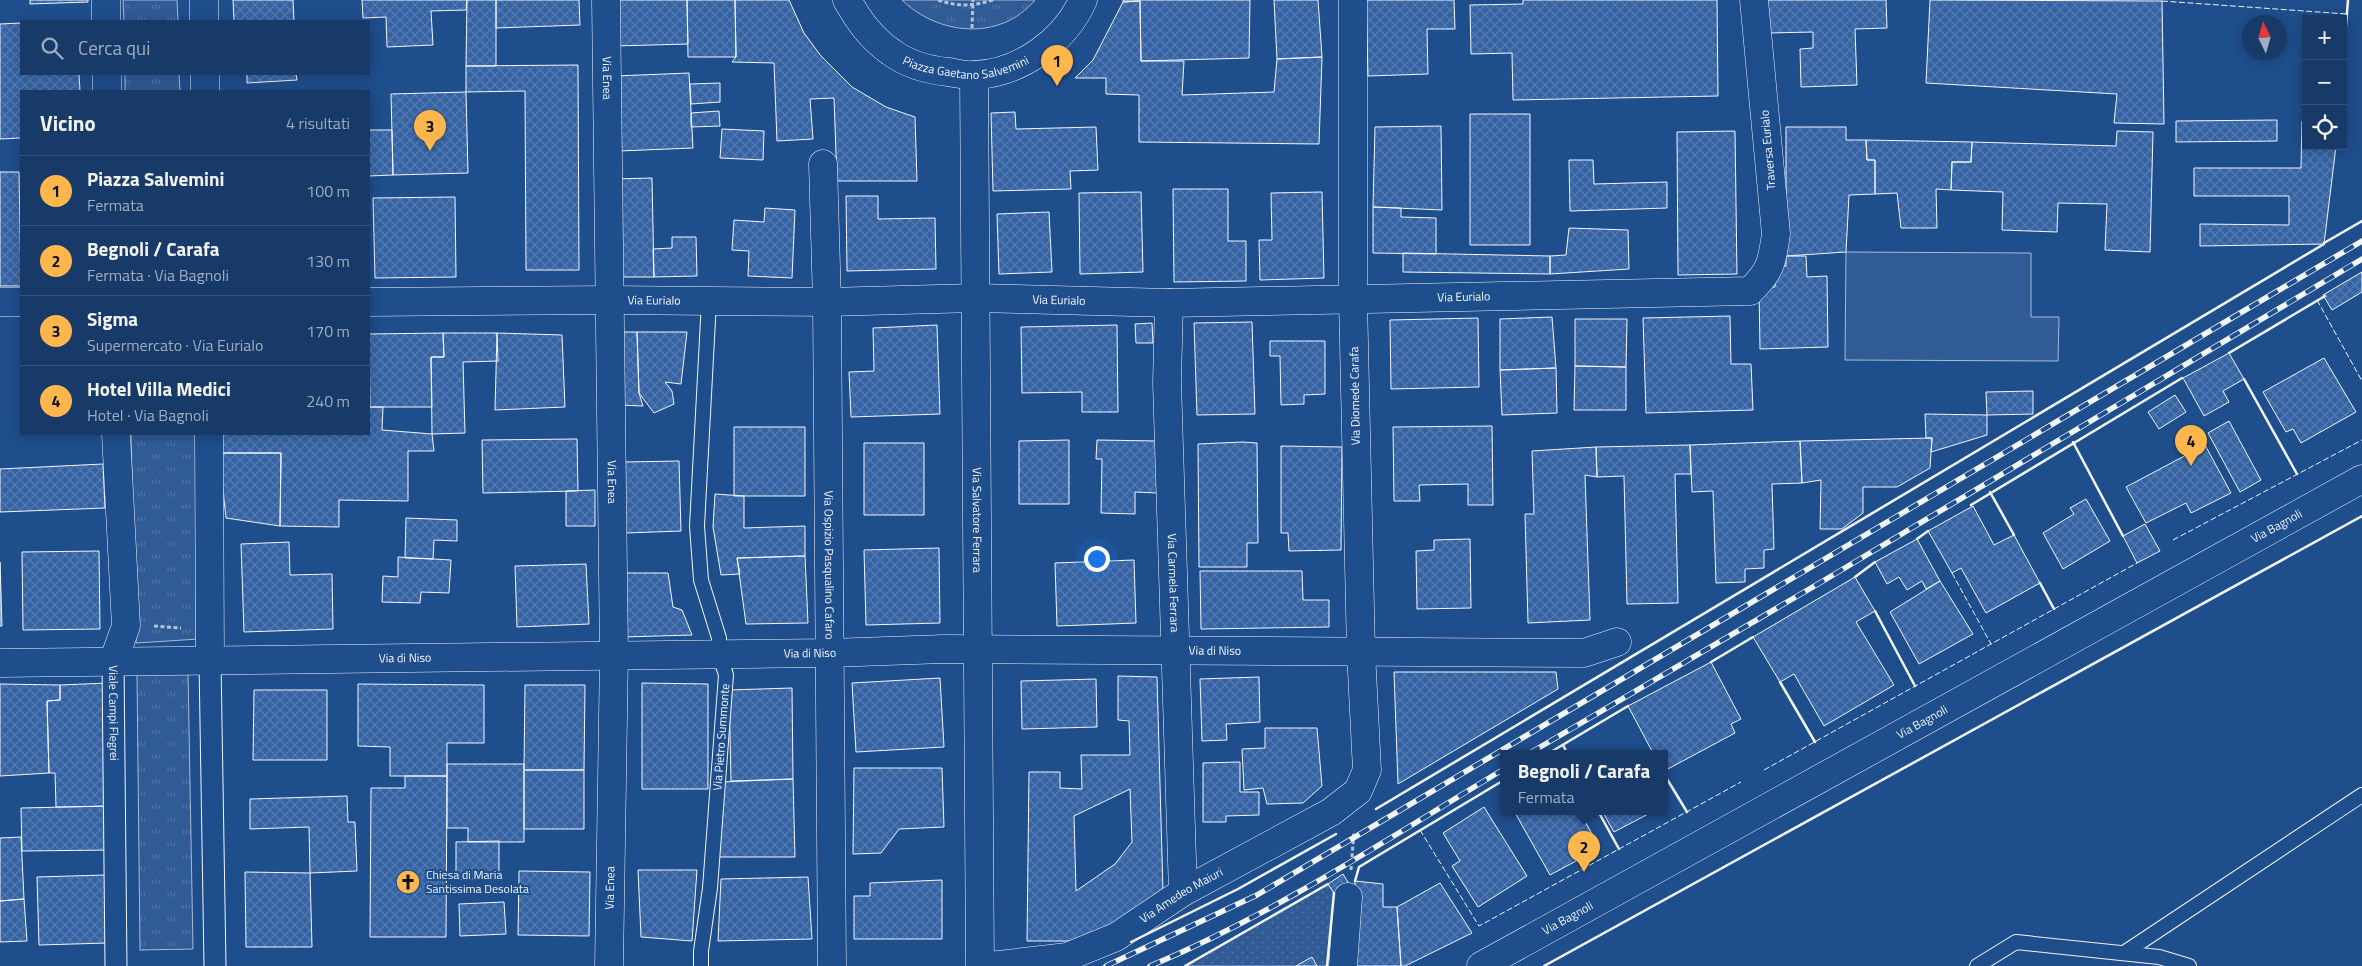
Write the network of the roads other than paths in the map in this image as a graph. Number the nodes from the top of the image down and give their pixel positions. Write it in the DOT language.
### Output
graph roads {
  1 [pos="106,0"];
  2 [pos="204,0"];
  3 [pos="606,0"];
  4 [pos="847,0"];
  5 [pos="1083,0"];
  6 [pos="1353,0"];
  7 [pos="1754,0"];
  8 [pos="106,20"];
  9 [pos="204,20"];
  10 [pos="107,75"];
  11 [pos="205,75"];
  12 [pos="974,75"];
  13 [pos="107,90"];
  14 [pos="205,90"];
  15 [pos="823,164"];
  16 [pos="1750,291"];
  17 [pos="975,298"];
  18 [pos="1353,299"];
  19 [pos="610,300"];
  20 [pos="710,301"];
  21 [pos="0,302"];
  22 [pos="20,302"];
  23 [pos="370,302"];
  24 [pos="826,302"];
  25 [pos="1168,303"];
  26 [pos="116,435"];
  27 [pos="210,435"];
  28 [pos="2362,479"];
  29 [pos="1617,642"];
  30 [pos="979,649"];
  31 [pos="1175,651"];
  32 [pos="1361,652"];
  33 [pos="830,653"];
  34 [pos="718,654"];
  35 [pos="614,655"];
  36 [pos="210,661"];
  37 [pos="113,662"];
  38 [pos="0,663"];
  39 [pos="1358,791"];
  40 [pos="2362,795"];
  41 [pos="1184,892"];
  42 [pos="1348,896"];
  43 [pos="2124,953"];
  44 [pos="116,966"];
  45 [pos="215,966"];
  46 [pos="609,966"];
  47 [pos="701,966"];
  48 [pos="832,966"];
  49 [pos="980,966"];
  50 [pos="990,966"];
  51 [pos="1343,966"];
  52 [pos="1481,966"];
  53 [pos="1977,966"];
  54 [pos="2189,966"];
  1 -- 8 [label="street"];
  2 -- 9 [label="street"];
  3 -- 19 [label="street, Via Enea"];
  4 -- 12 [label="street, Piazza Gaetano Salvemini"];
  5 -- 12 [label="street, Piazza Gaetano Salvemini"];
  6 -- 18 [label="street, Via Diomede Carafa"];
  7 -- 16 [label="street, Traversa Eurialo"];
  10 -- 13 [label="street"];
  11 -- 14 [label="street"];
  12 -- 17 [label="street, Via Salvatore Ferrara"];
  15 -- 24 [label="street, Via Ospizio Pasqualino Cafaro"];
  16 -- 18 [label="street, Via Eurialo"];
  17 -- 24 [label="street, Via Eurialo"];
  17 -- 25 [label="street, Via Eurialo"];
  17 -- 30 [label="street, Via Salvatore Ferrara"];
  18 -- 25 [label="street, Via Eurialo"];
  18 -- 32 [label="street, Via Diomede Carafa"];
  19 -- 20 [label="street, Via Eurialo"];
  19 -- 23 [label="street, Via Eurialo"];
  19 -- 35 [label="street, Via Enea"];
  20 -- 24 [label="street, Via Eurialo"];
  20 -- 34 [label="lane, Via Pietro Summonte"];
  21 -- 22 [label="street"];
  24 -- 33 [label="street, Via Ospizio Pasqualino Cafaro"];
  25 -- 31 [label="street, Via Carmela Ferrara"];
  26 -- 37 [label="street, Viale Campi Flegrei"];
  27 -- 36 [label="street"];
  28 -- 52 [label="street, Via Bagnoli"];
  29 -- 32 [label="street, Via di Niso"];
  30 -- 31 [label="street, Via di Niso"];
  30 -- 33 [label="street, Via di Niso"];
  30 -- 49 [label="street, Via Salvatore Ferrara"];
  31 -- 32 [label="street, Via di Niso"];
  31 -- 41 [label="street, Via Carmela Ferrara"];
  32 -- 39 [label="street, Via Diomede Carafa"];
  33 -- 34 [label="street, Via di Niso"];
  33 -- 48 [label="street, Via Ospizio Pasqualino Cafaro"];
  34 -- 35 [label="street, Via di Niso"];
  34 -- 47 [label="lane, Via Pietro Summonte"];
  35 -- 36 [label="street, Via di Niso"];
  35 -- 46 [label="street, Via Enea"];
  36 -- 37 [label="street, Via di Niso"];
  36 -- 45 [label="street"];
  37 -- 38 [label="street, Via di Niso"];
  37 -- 44 [label="street, Viale Campi Flegrei"];
  39 -- 41 [label="street, Via Amedeo Maiuri"];
  40 -- 43 [label="lane"];
  41 -- 50 [label="street, Via Amedeo Maiuri"];
  42 -- 51 [label="street"];
  43 -- 53 [label="lane"];
  43 -- 54 [label="lane"];
}
